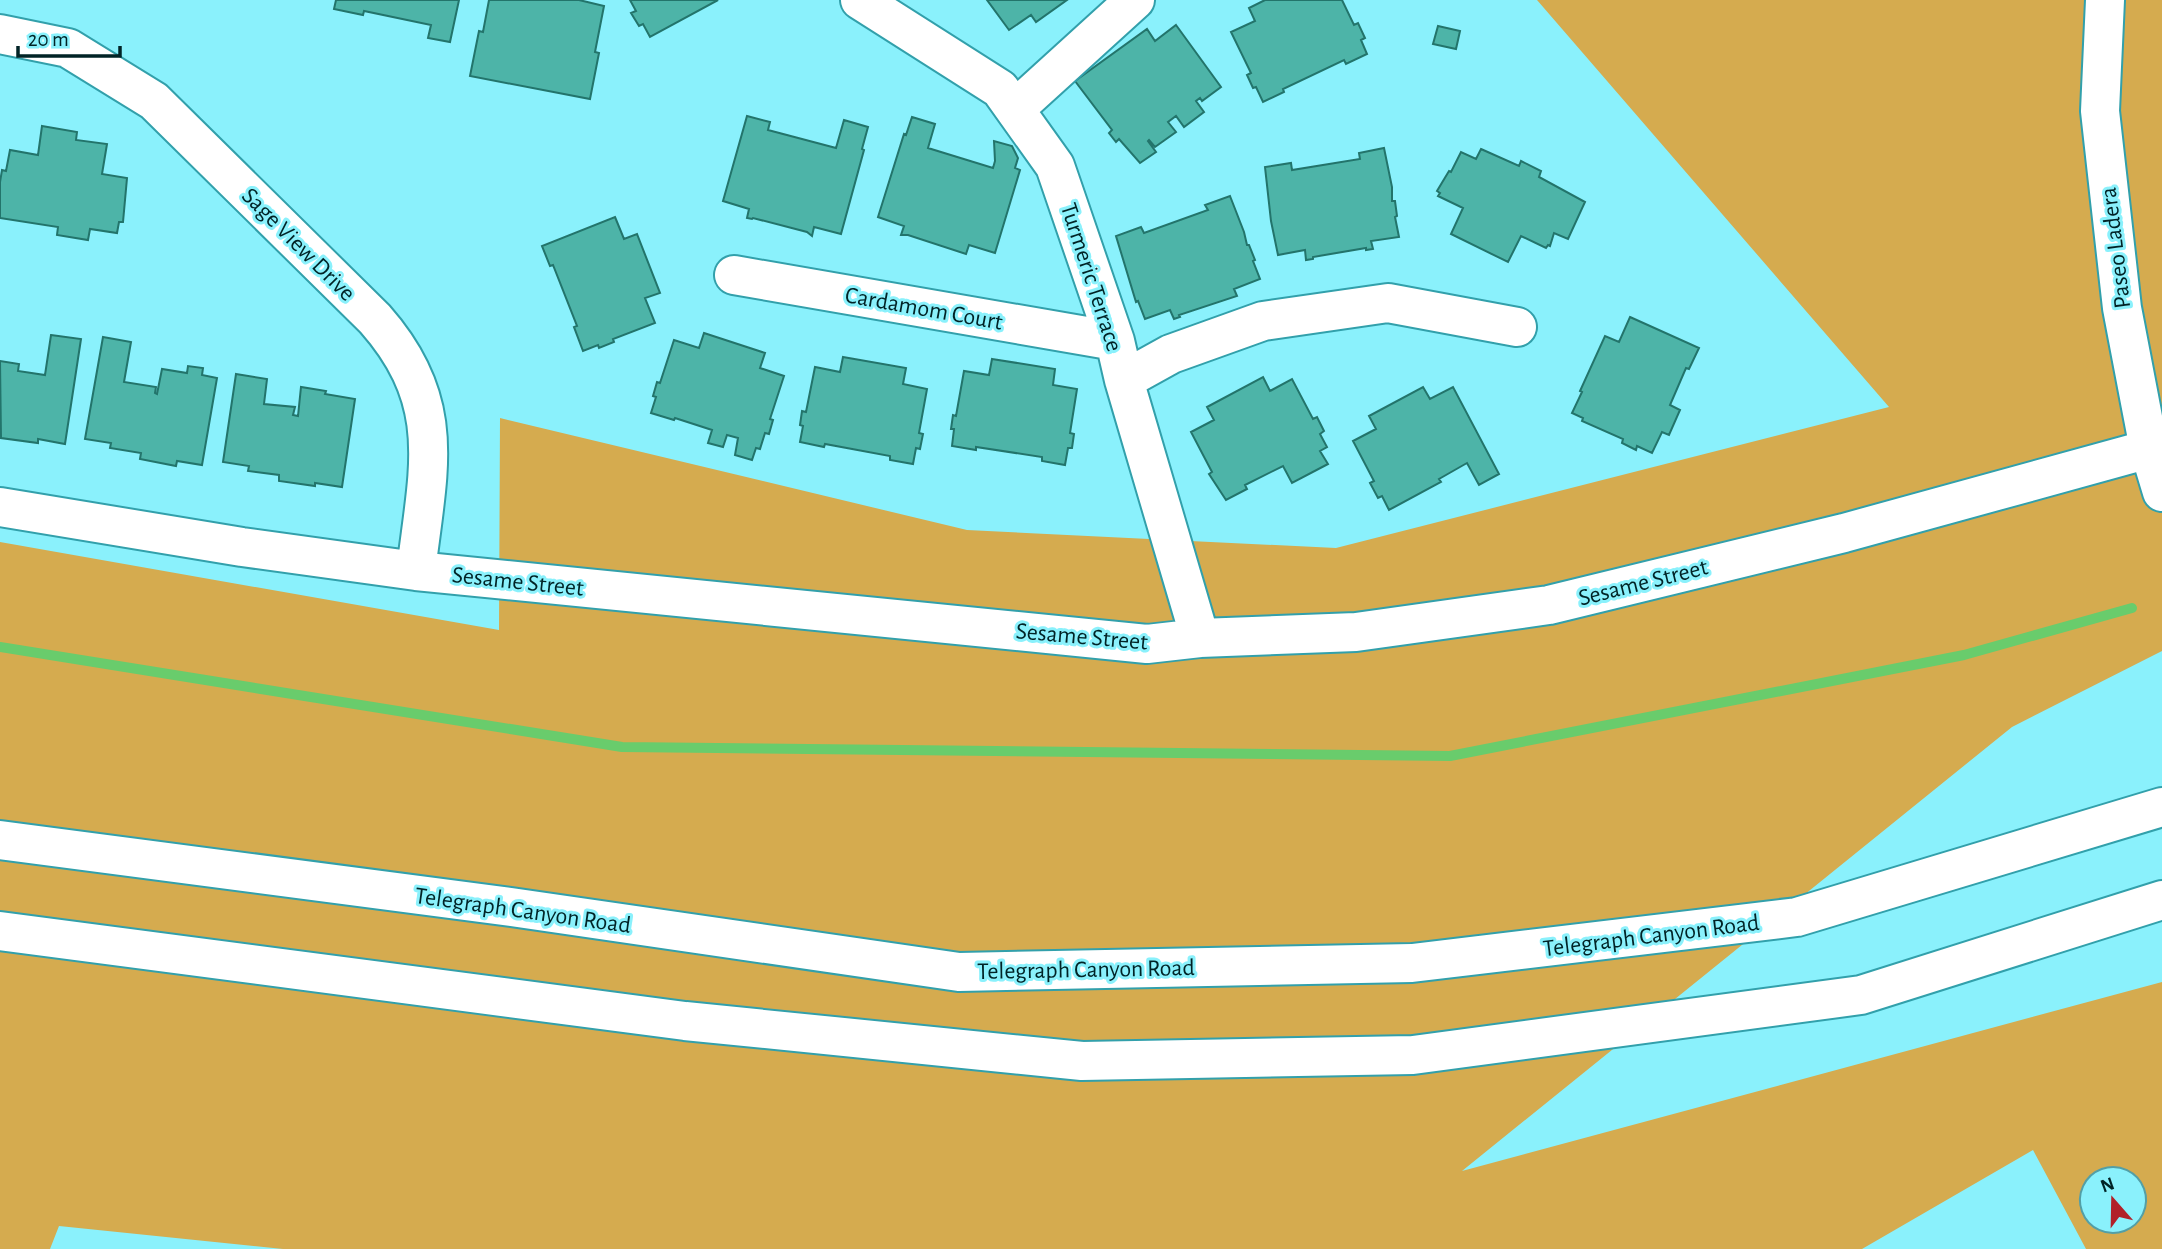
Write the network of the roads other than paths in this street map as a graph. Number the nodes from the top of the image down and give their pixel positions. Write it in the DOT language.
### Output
graph roads {
  1 [pos="860,0"];
  2 [pos="1135,0"];
  3 [pos="2105,0"];
  4 [pos="0,34"];
  5 [pos="1015,109"];
  6 [pos="734,275"];
  7 [pos="1517,327"];
  8 [pos="1115,341"];
  9 [pos="1124,380"];
  10 [pos="2149,449"];
  11 [pos="2162,492"];
  12 [pos="0,507"];
  13 [pos="416,570"];
  14 [pos="1200,638"];
  15 [pos="2162,807"];
  16 [pos="0,840"];
  17 [pos="2162,900"];
  18 [pos="0,931"];
  1 -- 5 [label="street, Turmeric Terrace"];
  2 -- 5 [label="street"];
  3 -- 10 [label="street, Paseo Ladera"];
  4 -- 13 [label="street, Sage View Drive"];
  5 -- 8 [label="street, Turmeric Terrace"];
  6 -- 8 [label="street, Cardamom Court"];
  7 -- 9 [label="street"];
  8 -- 9 [label="street, Turmeric Terrace"];
  9 -- 14 [label="street, Turmeric Terrace"];
  10 -- 11 [label="street, Paseo Ladera"];
  10 -- 14 [label="street, Sesame Street"];
  12 -- 13 [label="street, Sesame Street"];
  13 -- 14 [label="street, Sesame Street"];
  15 -- 16 [label="street, Telegraph Canyon Road"];
  17 -- 18 [label="street"];
}
